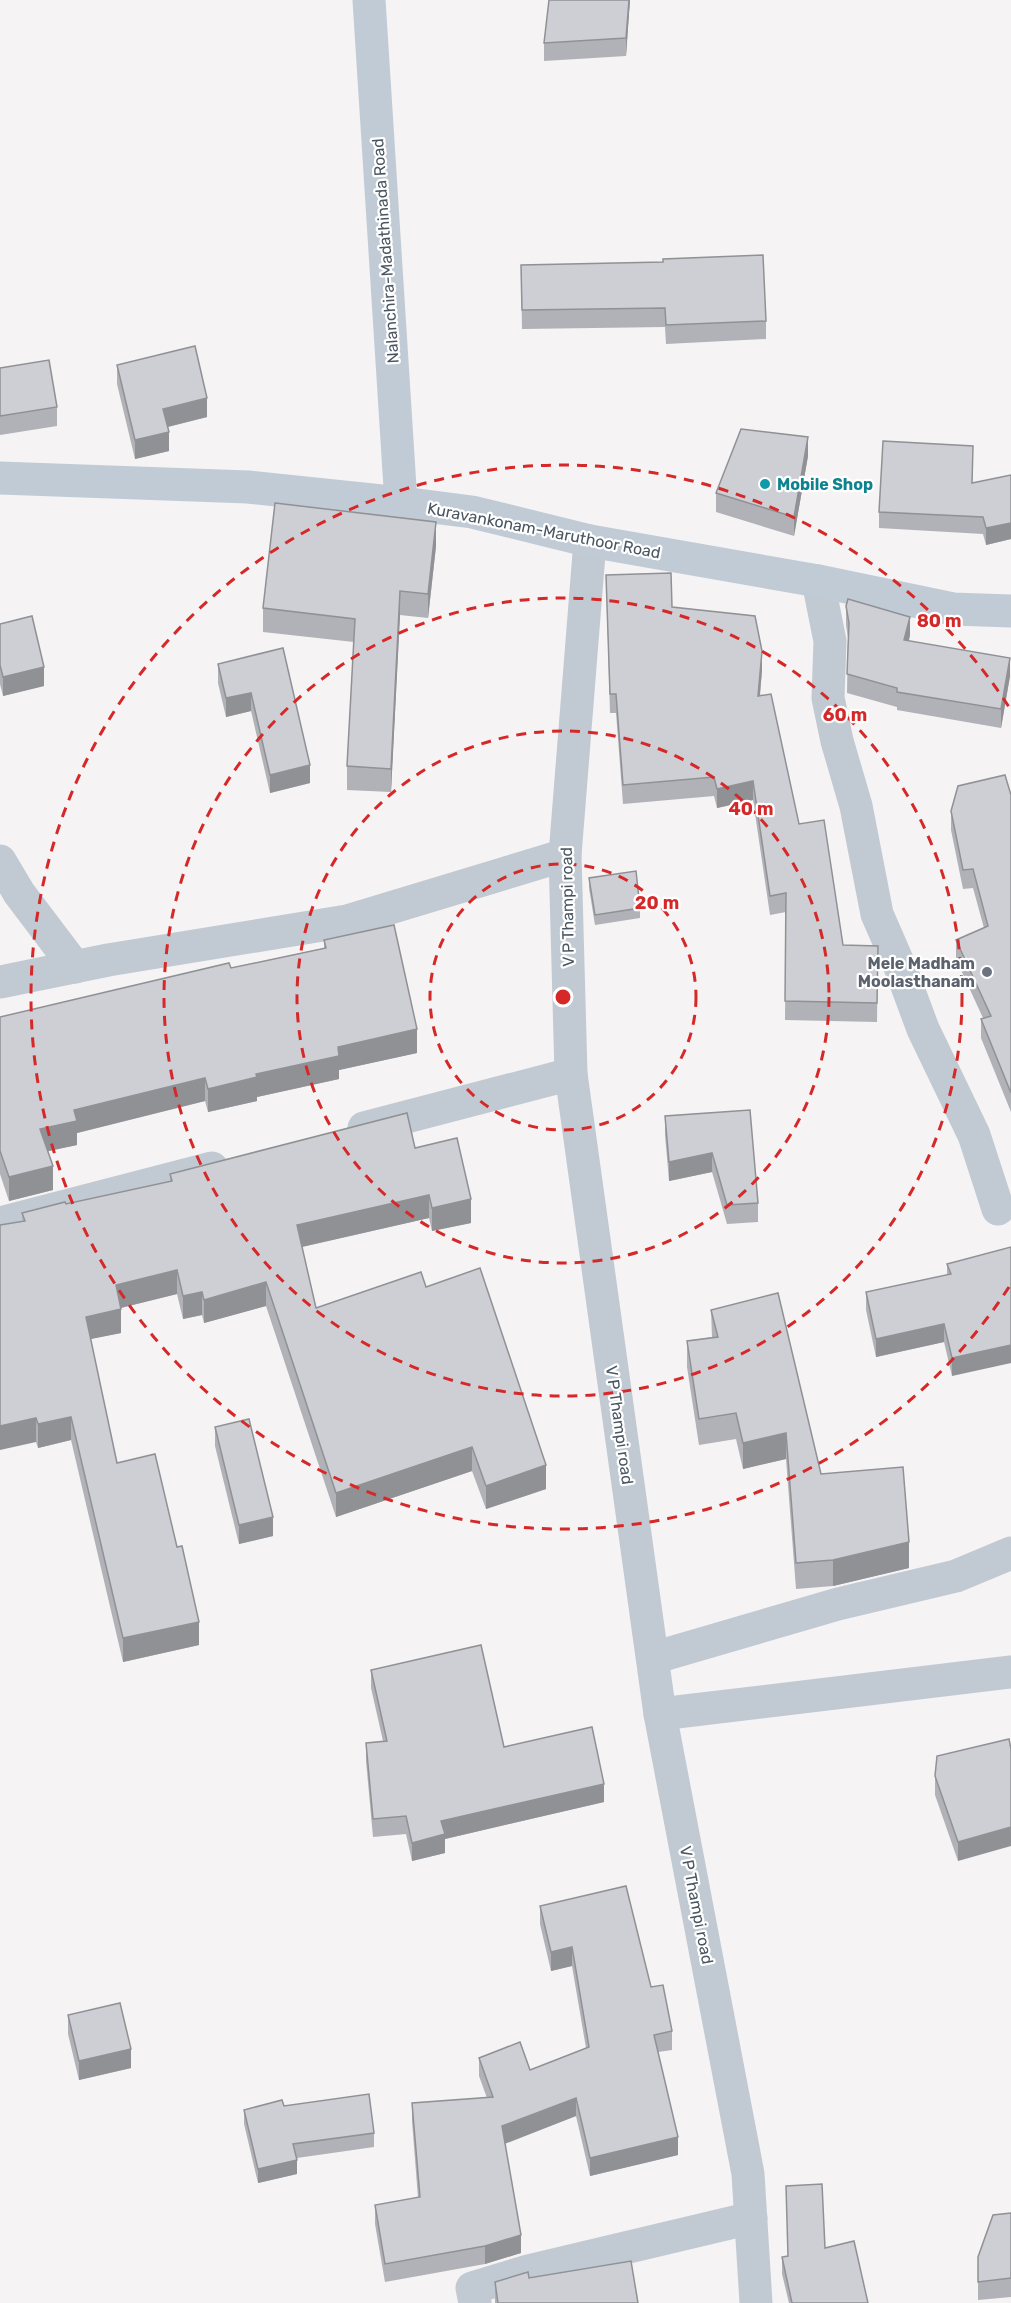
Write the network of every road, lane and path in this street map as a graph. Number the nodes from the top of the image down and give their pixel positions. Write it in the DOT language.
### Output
graph roads {
  1 [pos="369,0"];
  2 [pos="0,478"];
  3 [pos="401,503"];
  4 [pos="590,541"];
  5 [pos="818,581"];
  6 [pos="1011,611"];
  7 [pos="564,855"];
  8 [pos="0,861"];
  9 [pos="75,967"];
  10 [pos="0,981"];
  11 [pos="571,1074"];
  12 [pos="331,1137"];
  13 [pos="240,1160"];
  14 [pos="998,1209"];
  15 [pos="0,1223"];
  16 [pos="1011,1553"];
  17 [pos="652,1658"];
  18 [pos="1011,1672"];
  19 [pos="660,1714"];
  20 [pos="751,2218"];
  21 [pos="475,2303"];
  22 [pos="756,2303"];
  1 -- 3 [label="main road, Nalanchira-Madathinada Road"];
  2 -- 3 [label="main road, Kuravankonam-Maruthoor Road"];
  3 -- 4 [label="main road, Kuravankonam-Maruthoor Road"];
  4 -- 5 [label="main road, Kuravankonam-Maruthoor Road"];
  4 -- 7 [label="street, V P Thampi road"];
  5 -- 6 [label="main road, Kuravankonam-Maruthoor Road"];
  5 -- 14 [label="street"];
  7 -- 9 [label="street"];
  7 -- 11 [label="street, V P Thampi road"];
  8 -- 9 [label="street"];
  9 -- 10 [label="street"];
  11 -- 12 [label="street"];
  11 -- 17 [label="street, V P Thampi road"];
  13 -- 15 [label="street"];
  16 -- 17 [label="street"];
  17 -- 19 [label="street, V P Thampi road"];
  18 -- 19 [label="street"];
  19 -- 20 [label="street, V P Thampi road"];
  20 -- 21 [label="street"];
  20 -- 22 [label="street, V P Thampi road"];
}
